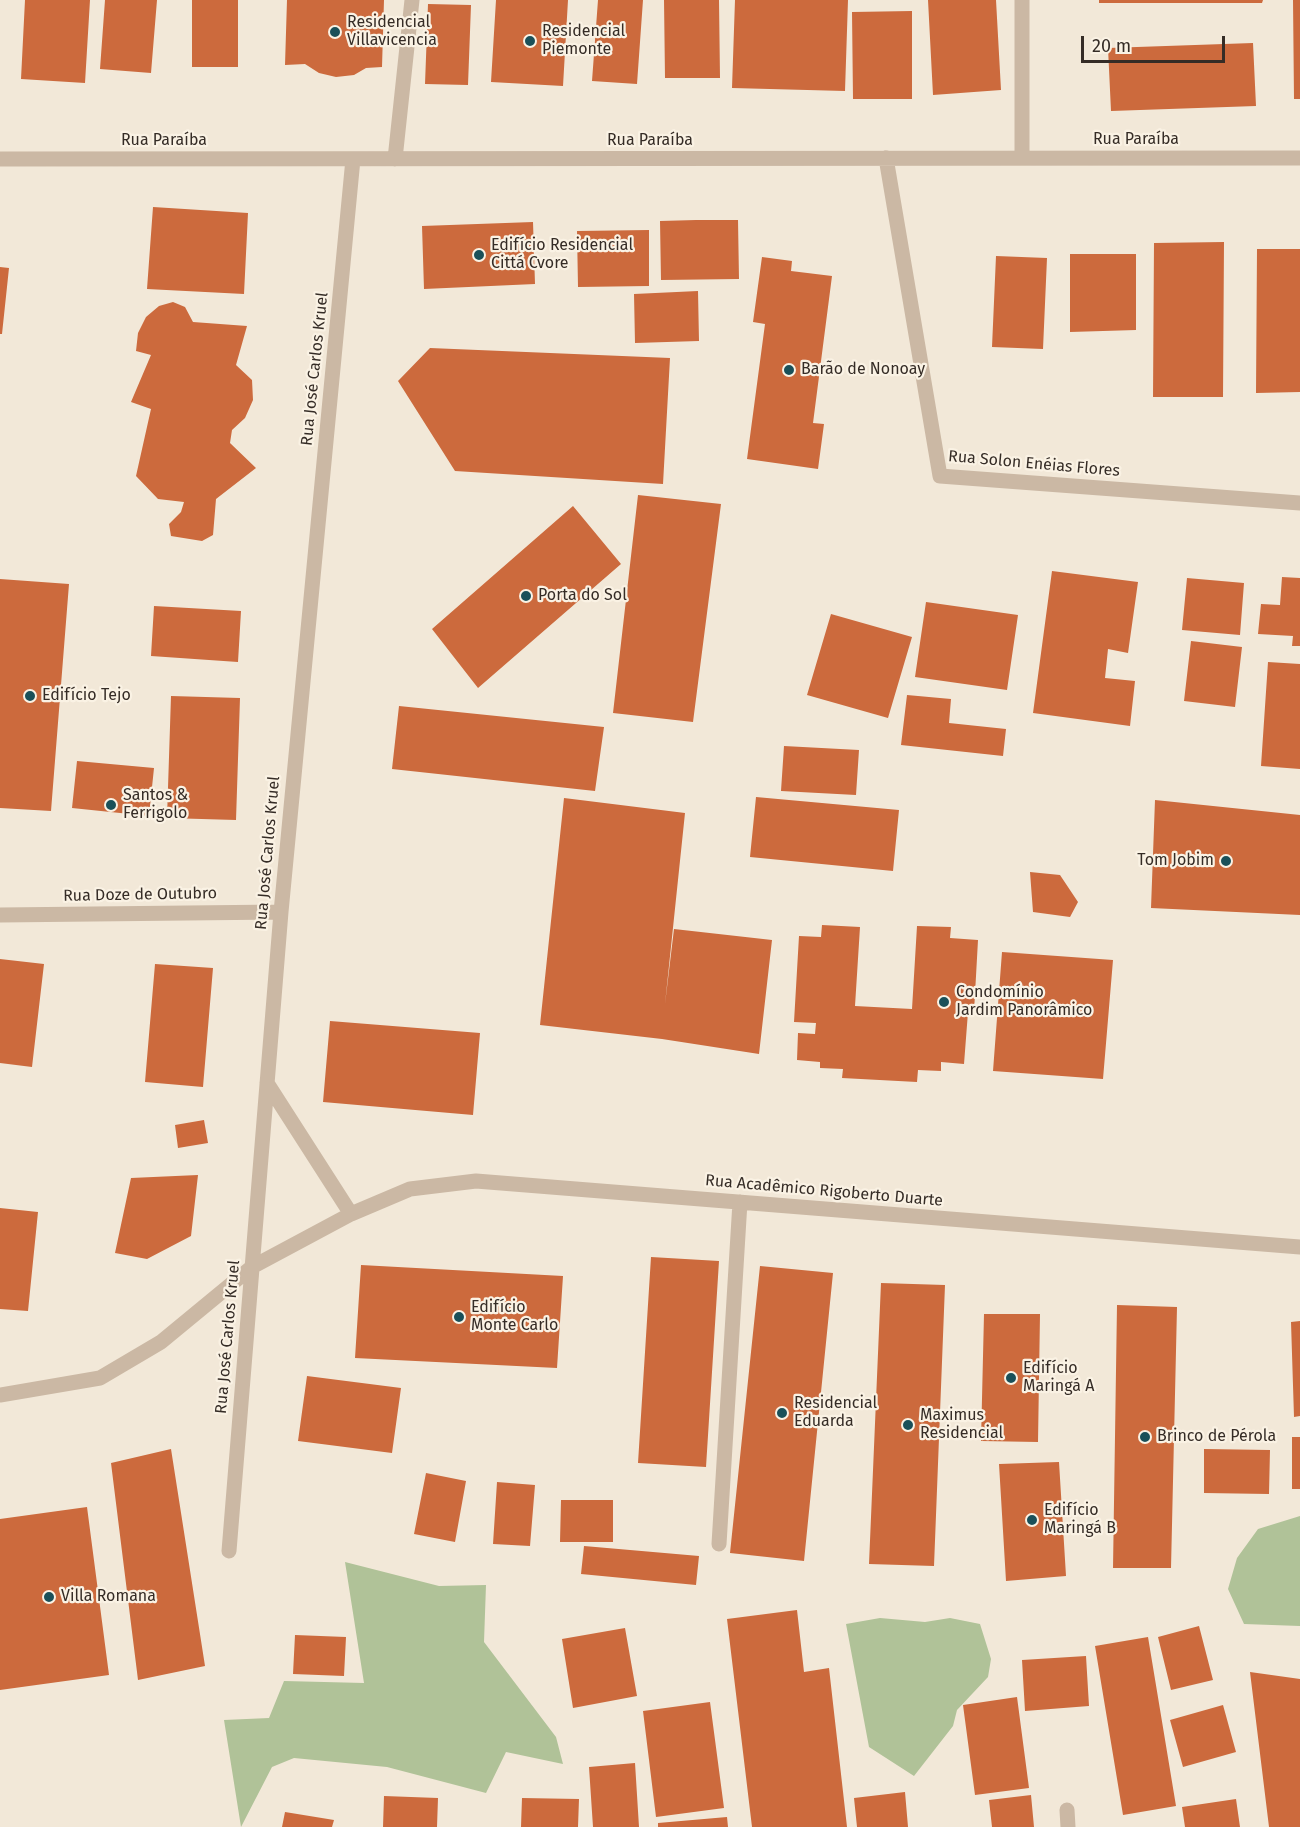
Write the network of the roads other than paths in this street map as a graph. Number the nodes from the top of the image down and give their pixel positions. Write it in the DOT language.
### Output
graph roads {
  1 [pos="412,0"];
  2 [pos="1022,0"];
  3 [pos="886,158"];
  4 [pos="1022,158"];
  5 [pos="1300,158"];
  6 [pos="0,159"];
  7 [pos="353,159"];
  8 [pos="395,159"];
  9 [pos="1300,503"];
  10 [pos="280,912"];
  11 [pos="0,915"];
  12 [pos="267,1083"];
  13 [pos="740,1202"];
  14 [pos="351,1215"];
  15 [pos="1300,1247"];
  16 [pos="252,1268"];
  17 [pos="0,1395"];
  18 [pos="719,1544"];
  19 [pos="229,1551"];
  20 [pos="1067,1810"];
  21 [pos="1068,1827"];
  1 -- 8 [label="street"];
  2 -- 4 [label="street"];
  3 -- 4 [label="street, Rua Paraíba"];
  3 -- 8 [label="street, Rua Paraíba"];
  3 -- 9 [label="street, Rua Solon Enéias Flores"];
  4 -- 5 [label="street, Rua Paraíba"];
  6 -- 7 [label="street, Rua Paraíba"];
  7 -- 8 [label="street, Rua Paraíba"];
  7 -- 10 [label="street, Rua José Carlos Kruel"];
  10 -- 11 [label="street, Rua Doze de Outubro"];
  10 -- 12 [label="street, Rua José Carlos Kruel"];
  12 -- 14 [label="street"];
  12 -- 16 [label="street, Rua José Carlos Kruel"];
  13 -- 14 [label="street, Rua Acadêmico Rigoberto Duarte"];
  13 -- 15 [label="street, Rua Acadêmico Rigoberto Duarte"];
  13 -- 18 [label="street"];
  14 -- 16 [label="street, Rua Acadêmico Rigoberto Duarte"];
  16 -- 17 [label="street, Rua Acadêmico Rigoberto Duarte"];
  16 -- 19 [label="street, Rua José Carlos Kruel"];
  20 -- 21 [label="street"];
}
